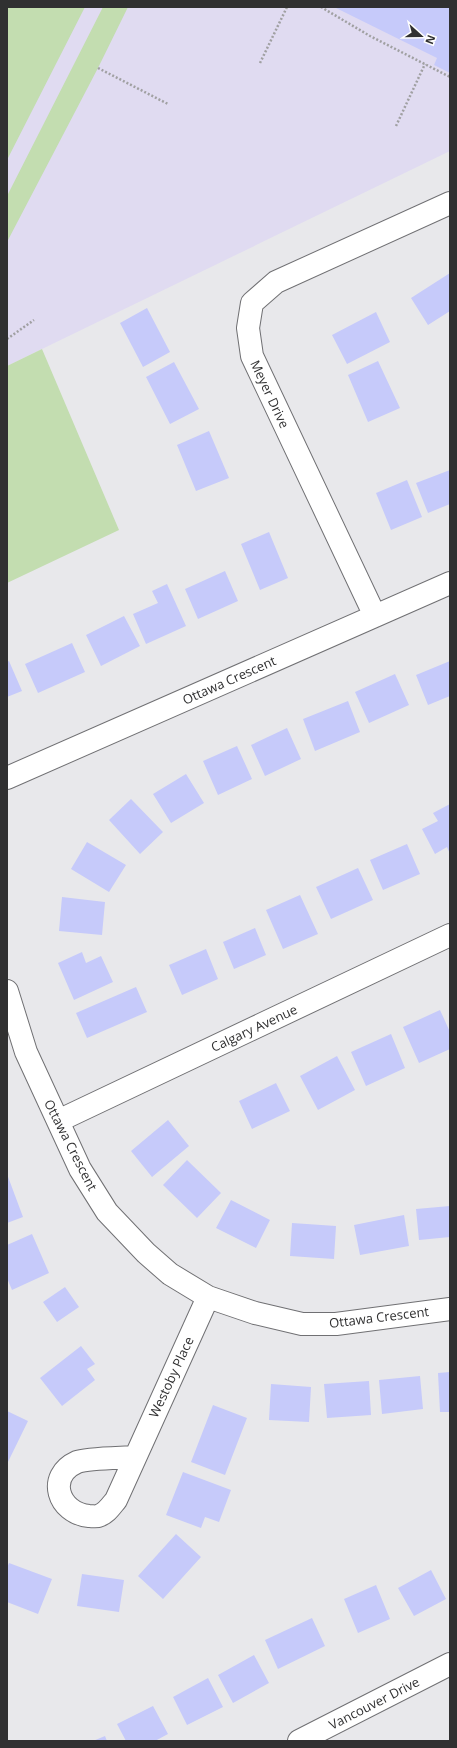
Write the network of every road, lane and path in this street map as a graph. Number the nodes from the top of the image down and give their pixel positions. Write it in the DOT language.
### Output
graph roads {
  1 [pos="287,7"];
  2 [pos="321,7"];
  3 [pos="260,64"];
  4 [pos="426,64"];
  5 [pos="98,68"];
  6 [pos="450,77"];
  7 [pos="168,104"];
  8 [pos="396,126"];
  9 [pos="450,203"];
  10 [pos="34,320"];
  11 [pos="7,339"];
  12 [pos="450,583"];
  13 [pos="375,616"];
  14 [pos="7,778"];
  15 [pos="450,935"];
  16 [pos="7,991"];
  17 [pos="58,1121"];
  18 [pos="208,1297"];
  19 [pos="450,1309"];
  20 [pos="135,1457"];
  21 [pos="450,1664"];
  22 [pos="299,1741"];
  1 -- 3 [label="path"];
  2 -- 4 [label="path"];
  4 -- 6 [label="path"];
  4 -- 8 [label="path"];
  5 -- 7 [label="path"];
  9 -- 13 [label="street, Meyer Drive"];
  10 -- 11 [label="path"];
  12 -- 13 [label="street, Ottawa Crescent"];
  13 -- 14 [label="street, Ottawa Crescent"];
  15 -- 17 [label="street, Calgary Avenue"];
  16 -- 17 [label="street, Ottawa Crescent"];
  17 -- 18 [label="street, Ottawa Crescent"];
  18 -- 19 [label="street, Ottawa Crescent"];
  18 -- 20 [label="street, Westoby Place"];
  21 -- 22 [label="street, Vancouver Drive"];
}
